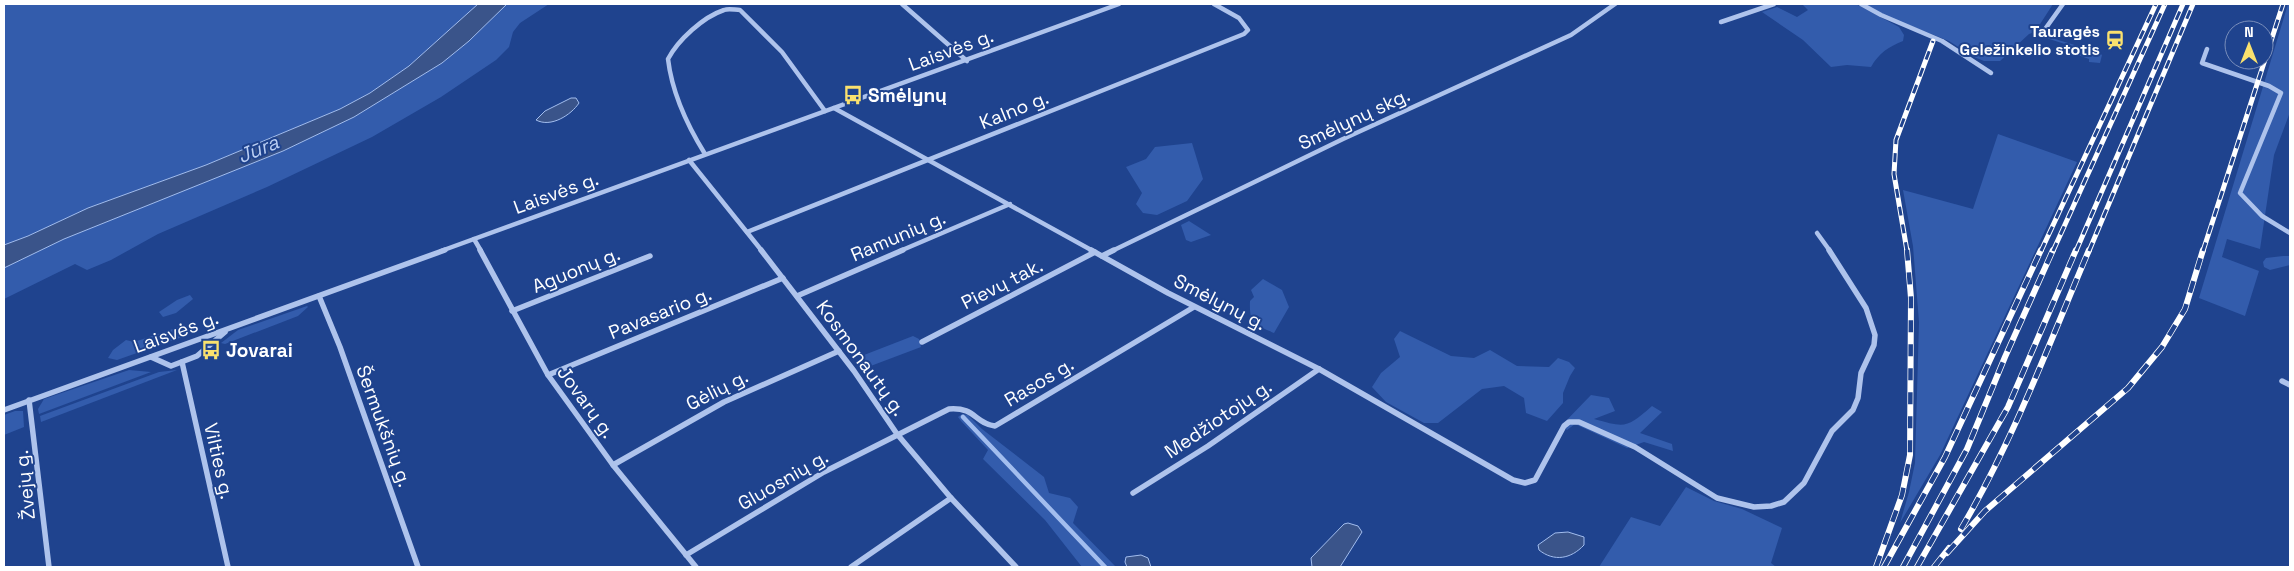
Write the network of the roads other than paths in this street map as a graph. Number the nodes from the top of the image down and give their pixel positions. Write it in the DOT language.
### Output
graph roads {
  1 [pos="902,4"];
  2 [pos="1119,4"];
  3 [pos="1214,4"];
  4 [pos="1615,4"];
  5 [pos="1774,4"];
  6 [pos="1860,4"];
  7 [pos="2064,4"];
  8 [pos="1721,22"];
  9 [pos="2043,32"];
  10 [pos="2207,49"];
  11 [pos="966,61"];
  12 [pos="1991,73"];
  13 [pos="834,108"];
  14 [pos="825,111"];
  15 [pos="706,154"];
  16 [pos="689,160"];
  17 [pos="930,160"];
  18 [pos="1010,204"];
  19 [pos="747,232"];
  20 [pos="1817,233"];
  21 [pos="2290,233"];
  22 [pos="474,239"];
  23 [pos="1095,252"];
  24 [pos="650,256"];
  25 [pos="1102,256"];
  26 [pos="783,278"];
  27 [pos="319,296"];
  28 [pos="797,296"];
  29 [pos="1194,307"];
  30 [pos="512,311"];
  31 [pos="228,330"];
  32 [pos="922,342"];
  33 [pos="839,351"];
  34 [pos="151,357"];
  35 [pos="182,362"];
  36 [pos="1319,370"];
  37 [pos="548,375"];
  38 [pos="2282,380"];
  39 [pos="2290,385"];
  40 [pos="29,400"];
  41 [pos="4,410"];
  42 [pos="897,434"];
  43 [pos="613,465"];
  44 [pos="1133,493"];
  45 [pos="951,498"];
  46 [pos="686,555"];
  47 [pos="49,567"];
  48 [pos="228,567"];
  49 [pos="418,567"];
  50 [pos="696,567"];
  51 [pos="851,567"];
  52 [pos="1016,567"];
  1 -- 11 [label="street"];
  2 -- 11 [label="street, Laisvės g."];
  3 -- 17 [label="street, Kalno g."];
  4 -- 25 [label="street, Smėlynų skg."];
  5 -- 8 [label="street"];
  6 -- 12 [label="street"];
  7 -- 9 [label="street"];
  10 -- 21 [label="street"];
  11 -- 13 [label="street, Laisvės g."];
  13 -- 14 [label="street, Laisvės g."];
  13 -- 17 [label="street, Smėlynų g."];
  14 -- 15 [label="street, Laisvės g."];
  14 -- 15 [label="street"];
  15 -- 16 [label="street, Laisvės g."];
  16 -- 19 [label="street, Kosmonautų g."];
  16 -- 22 [label="street, Laisvės g."];
  17 -- 18 [label="street, Smėlynų g."];
  17 -- 19 [label="street, Kalno g."];
  18 -- 23 [label="street, Smėlynų g."];
  18 -- 28 [label="street, Ramunių g."];
  19 -- 26 [label="street, Kosmonautų g."];
  20 -- 36 [label="street, Smėlynų g."];
  22 -- 27 [label="street, Laisvės g."];
  22 -- 30 [label="street, Jovarų g."];
  23 -- 25 [label="street, Smėlynų g."];
  23 -- 32 [label="street, Pievų tak."];
  24 -- 30 [label="street, Aguonų g."];
  25 -- 29 [label="street, Smėlynų g."];
  26 -- 28 [label="street, Kosmonautų g."];
  26 -- 37 [label="street, Pavasario g."];
  27 -- 31 [label="street, Laisvės g."];
  27 -- 49 [label="street, Šermukšnių g."];
  28 -- 33 [label="street, Kosmonautų g."];
  29 -- 36 [label="street, Smėlynų g."];
  29 -- 42 [label="street, Rasos g."];
  30 -- 37 [label="street, Jovarų g."];
  31 -- 34 [label="street, Laisvės g."];
  31 -- 35 [label="street"];
  33 -- 42 [label="street, Kosmonautų g."];
  33 -- 43 [label="street, Gėlių g."];
  34 -- 35 [label="street"];
  34 -- 40 [label="street, Laisvės g."];
  35 -- 48 [label="street, Vilties g."];
  36 -- 44 [label="street, Medžiotojų g."];
  37 -- 43 [label="street, Jovarų g."];
  38 -- 39 [label="street"];
  40 -- 41 [label="street, Laisvės g."];
  40 -- 47 [label="street, Žvejų g."];
  42 -- 45 [label="street, Kosmonautų g."];
  42 -- 46 [label="street, Gluosnių g."];
  43 -- 46 [label="street, Jovarų g."];
  45 -- 51 [label="street"];
  45 -- 52 [label="street, Kosmonautų g."];
  46 -- 50 [label="street, Jovarų g."];
}
